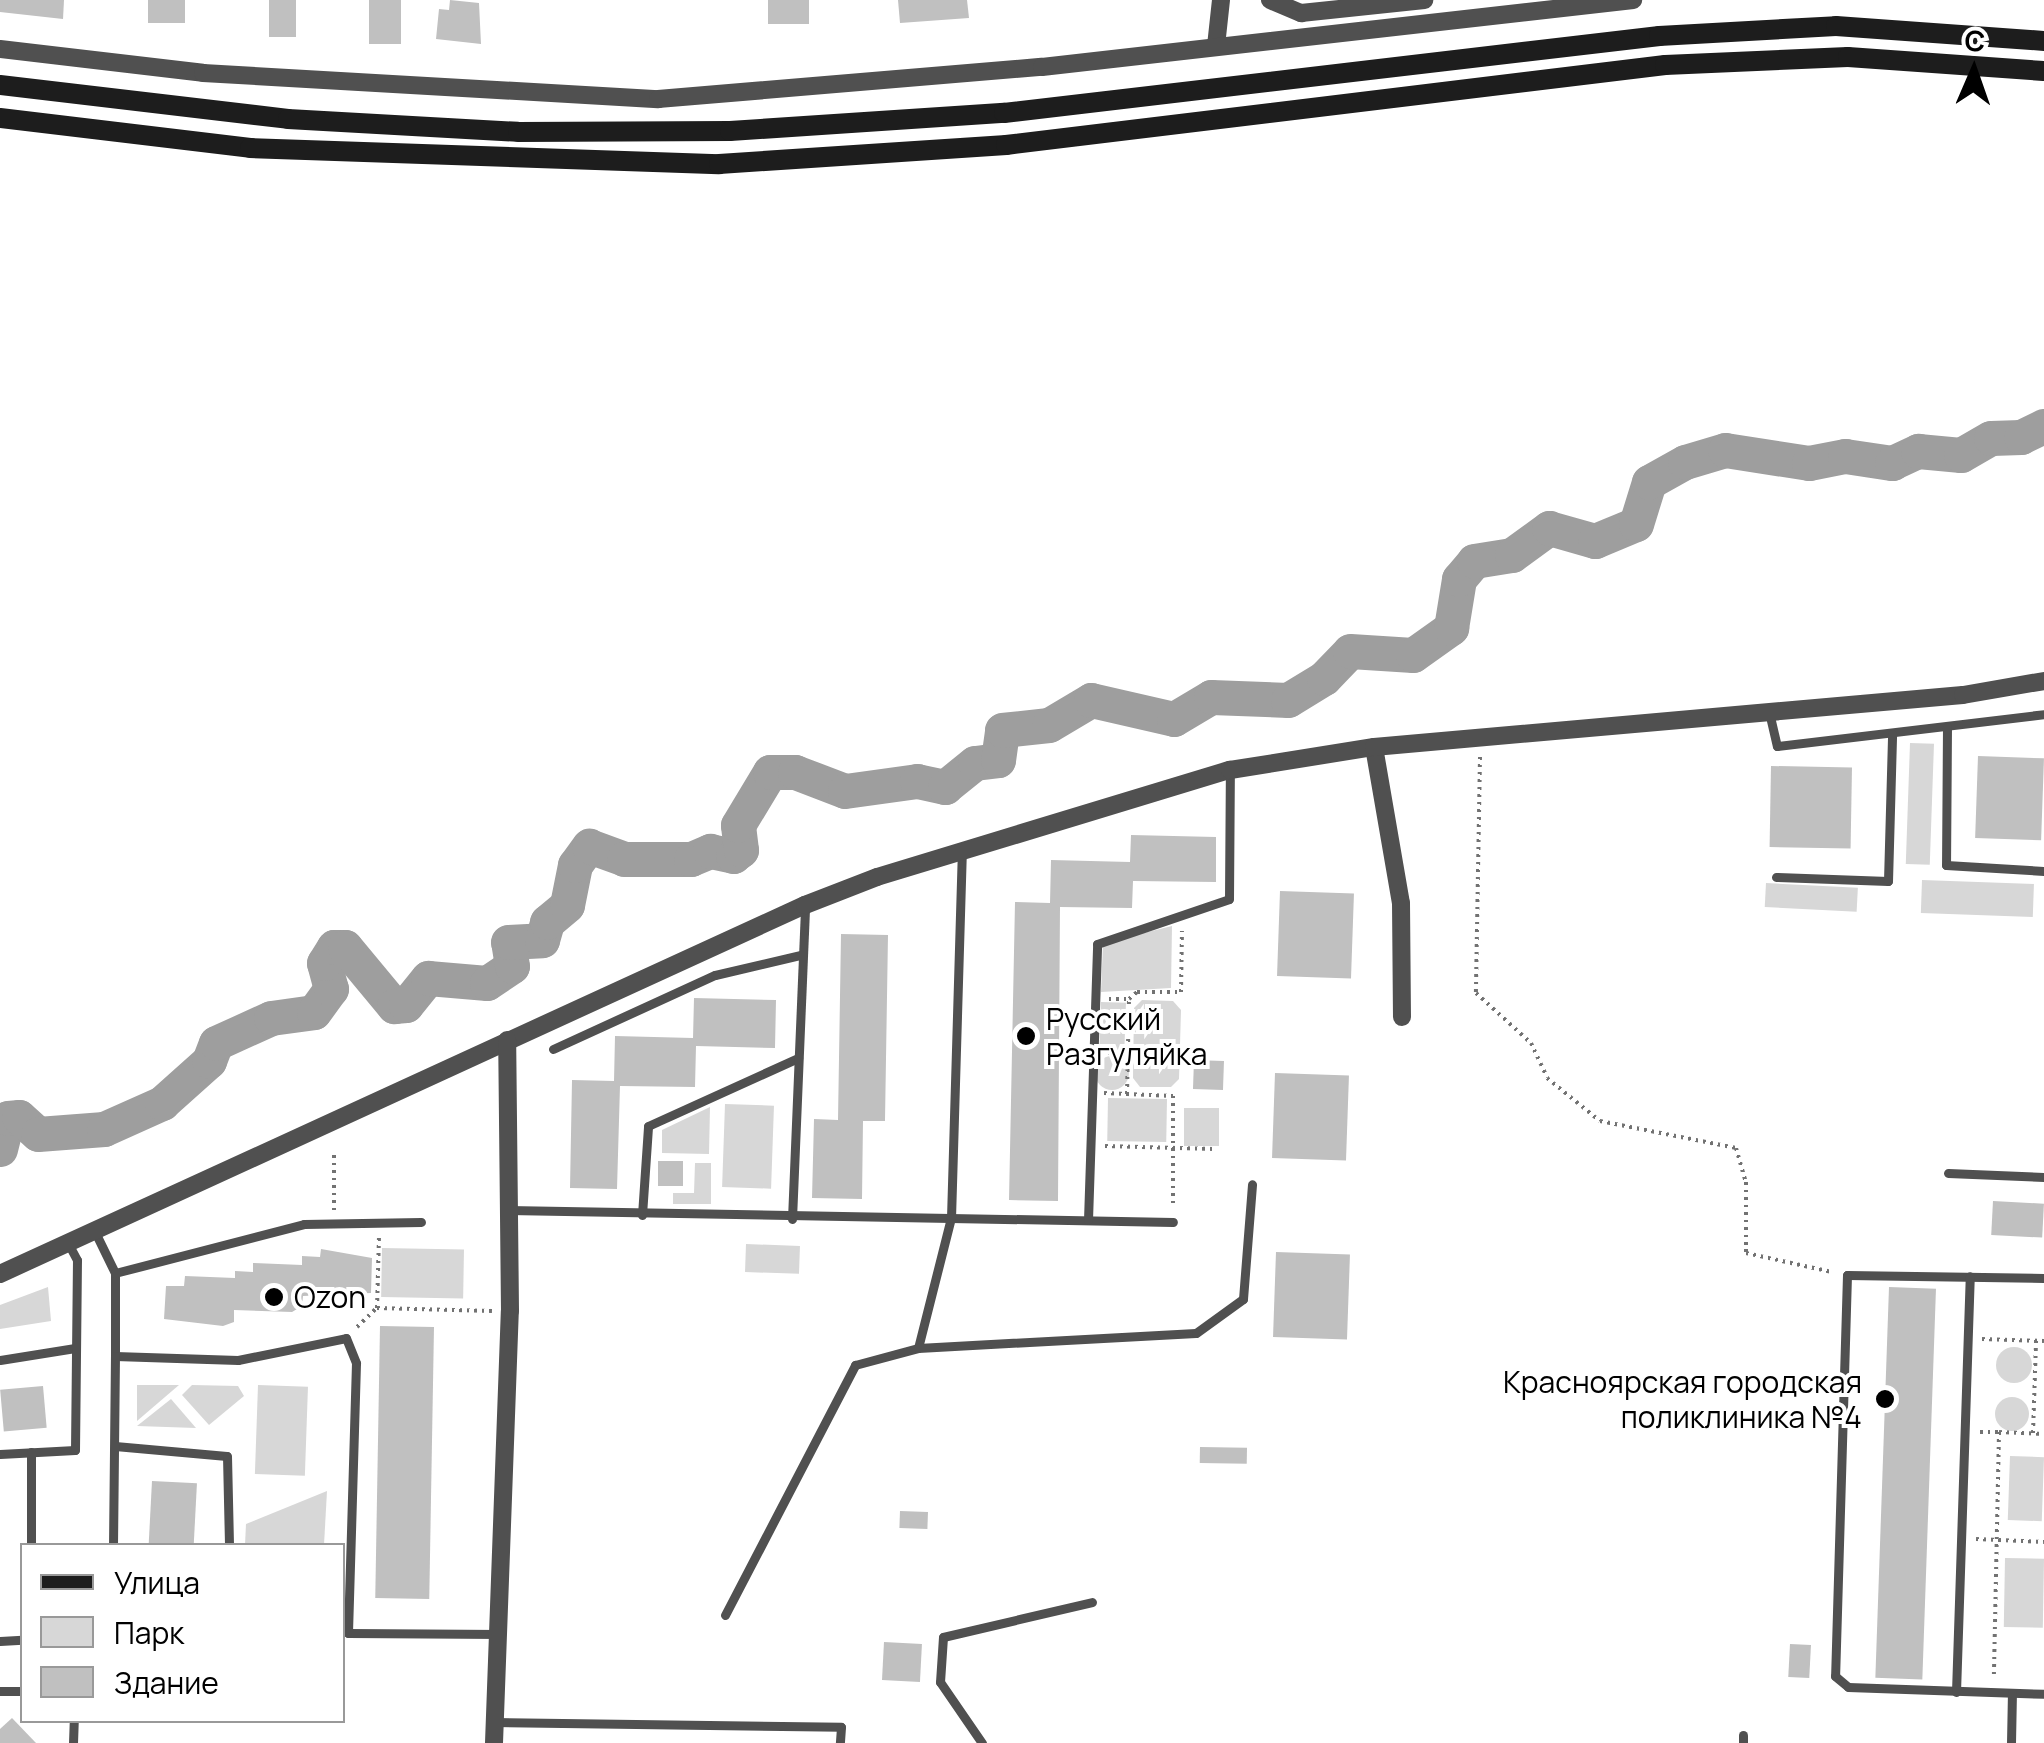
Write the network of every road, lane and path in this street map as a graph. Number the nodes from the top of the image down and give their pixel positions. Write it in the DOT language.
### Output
graph roads {
  1 [pos="1221,0"];
  2 [pos="1270,0"];
  3 [pos="1424,0"];
  4 [pos="1633,0"];
  5 [pos="2044,41"];
  6 [pos="1216,46"];
  7 [pos="0,48"];
  8 [pos="2044,71"];
  9 [pos="0,86"];
  10 [pos="0,118"];
  11 [pos="2044,681"];
  12 [pos="1768,710"];
  13 [pos="2044,714"];
  14 [pos="1947,727"];
  15 [pos="1892,734"];
  16 [pos="1374,747"];
  17 [pos="1480,753"];
  18 [pos="1230,770"];
  19 [pos="962,856"];
  20 [pos="2044,872"];
  21 [pos="1776,878"];
  22 [pos="805,906"];
  23 [pos="1182,914"];
  24 [pos="800,955"];
  25 [pos="1095,998"];
  26 [pos="1129,999"];
  27 [pos="1402,1017"];
  28 [pos="506,1040"];
  29 [pos="553,1049"];
  30 [pos="1094,1053"];
  31 [pos="1128,1054"];
  32 [pos="798,1058"];
  33 [pos="1093,1093"];
  34 [pos="1128,1094"];
  35 [pos="1090,1146"];
  36 [pos="1174,1148"];
  37 [pos="1214,1149"];
  38 [pos="334,1150"];
  39 [pos="1948,1173"];
  40 [pos="2044,1177"];
  41 [pos="1252,1184"];
  42 [pos="506,1210"];
  43 [pos="642,1215"];
  44 [pos="951,1218"];
  45 [pos="792,1219"];
  46 [pos="333,1220"];
  47 [pos="380,1220"];
  48 [pos="1088,1220"];
  49 [pos="421,1222"];
  50 [pos="1173,1222"];
  51 [pos="95,1232"];
  52 [pos="69,1245"];
  53 [pos="0,1274"];
  54 [pos="116,1274"];
  55 [pos="1847,1275"];
  56 [pos="1970,1276"];
  57 [pos="2044,1278"];
  58 [pos="377,1308"];
  59 [pos="510,1312"];
  60 [pos="346,1338"];
  61 [pos="1968,1339"];
  62 [pos="2036,1341"];
  63 [pos="2044,1342"];
  64 [pos="918,1348"];
  65 [pos="75,1350"];
  66 [pos="115,1356"];
  67 [pos="0,1360"];
  68 [pos="1964,1431"];
  69 [pos="1999,1432"];
  70 [pos="2033,1434"];
  71 [pos="2044,1434"];
  72 [pos="116,1446"];
  73 [pos="31,1452"];
  74 [pos="0,1454"];
  75 [pos="1961,1538"];
  76 [pos="1997,1541"];
  77 [pos="2044,1542"];
  78 [pos="31,1543"];
  79 [pos="113,1543"];
  80 [pos="229,1543"];
  81 [pos="1092,1602"];
  82 [pos="725,1614"];
  83 [pos="346,1633"];
  84 [pos="502,1634"];
  85 [pos="1956,1692"];
  86 [pos="1994,1693"];
  87 [pos="2012,1693"];
  88 [pos="2044,1694"];
  89 [pos="496,1722"];
  90 [pos="494,1743"];
  91 [pos="840,1743"];
  92 [pos="982,1743"];
  93 [pos="2012,1743"];
  1 -- 6 [label="street"];
  2 -- 3 [label="street"];
  4 -- 6 [label="street"];
  5 -- 9 [label="main road"];
  6 -- 7 [label="street"];
  8 -- 10 [label="main road"];
  11 -- 12 [label="street"];
  12 -- 15 [label="lane"];
  12 -- 16 [label="street"];
  13 -- 14 [label="lane"];
  14 -- 15 [label="lane"];
  14 -- 20 [label="lane"];
  15 -- 21 [label="lane"];
  16 -- 18 [label="street"];
  16 -- 27 [label="street"];
  17 -- 55 [label="path"];
  18 -- 19 [label="street"];
  18 -- 23 [label="lane"];
  19 -- 22 [label="street"];
  19 -- 44 [label="lane"];
  22 -- 24 [label="lane"];
  22 -- 28 [label="street"];
  23 -- 25 [label="lane"];
  23 -- 26 [label="path"];
  24 -- 29 [label="lane"];
  24 -- 32 [label="lane"];
  25 -- 26 [label="path"];
  25 -- 30 [label="lane"];
  26 -- 31 [label="path"];
  28 -- 42 [label="street"];
  28 -- 51 [label="street"];
  30 -- 31 [label="path"];
  30 -- 33 [label="lane"];
  31 -- 34 [label="path"];
  32 -- 43 [label="lane"];
  32 -- 45 [label="lane"];
  33 -- 34 [label="path"];
  33 -- 35 [label="lane"];
  34 -- 36 [label="path"];
  35 -- 36 [label="path"];
  35 -- 48 [label="lane"];
  36 -- 37 [label="path"];
  36 -- 50 [label="path"];
  38 -- 46 [label="path"];
  39 -- 40 [label="lane"];
  41 -- 64 [label="lane"];
  42 -- 43 [label="lane"];
  42 -- 59 [label="street"];
  43 -- 45 [label="lane"];
  44 -- 45 [label="lane"];
  44 -- 48 [label="lane"];
  44 -- 64 [label="lane"];
  46 -- 47 [label="lane"];
  46 -- 54 [label="lane"];
  47 -- 49 [label="lane"];
  47 -- 58 [label="path"];
  48 -- 50 [label="lane"];
  51 -- 52 [label="street"];
  51 -- 54 [label="lane"];
  52 -- 53 [label="street"];
  52 -- 65 [label="lane"];
  54 -- 66 [label="lane"];
  55 -- 56 [label="lane"];
  55 -- 85 [label="lane"];
  56 -- 57 [label="lane"];
  56 -- 61 [label="lane"];
  58 -- 59 [label="path"];
  58 -- 60 [label="path"];
  59 -- 84 [label="street"];
  60 -- 66 [label="lane"];
  60 -- 83 [label="lane"];
  61 -- 62 [label="path"];
  61 -- 68 [label="lane"];
  62 -- 63 [label="path"];
  62 -- 70 [label="path"];
  64 -- 82 [label="lane"];
  65 -- 67 [label="lane"];
  65 -- 73 [label="lane"];
  66 -- 72 [label="lane"];
  68 -- 69 [label="path"];
  68 -- 75 [label="lane"];
  69 -- 70 [label="path"];
  69 -- 76 [label="path"];
  70 -- 71 [label="path"];
  72 -- 79 [label="lane"];
  72 -- 80 [label="lane"];
  73 -- 74 [label="lane"];
  73 -- 78 [label="lane"];
  75 -- 76 [label="path"];
  75 -- 85 [label="lane"];
  76 -- 77 [label="path"];
  76 -- 86 [label="path"];
  81 -- 92 [label="lane"];
  83 -- 84 [label="lane"];
  84 -- 89 [label="street"];
  85 -- 86 [label="lane"];
  86 -- 87 [label="lane"];
  87 -- 88 [label="lane"];
  87 -- 93 [label="lane"];
  89 -- 90 [label="street"];
  89 -- 91 [label="lane"];
}
